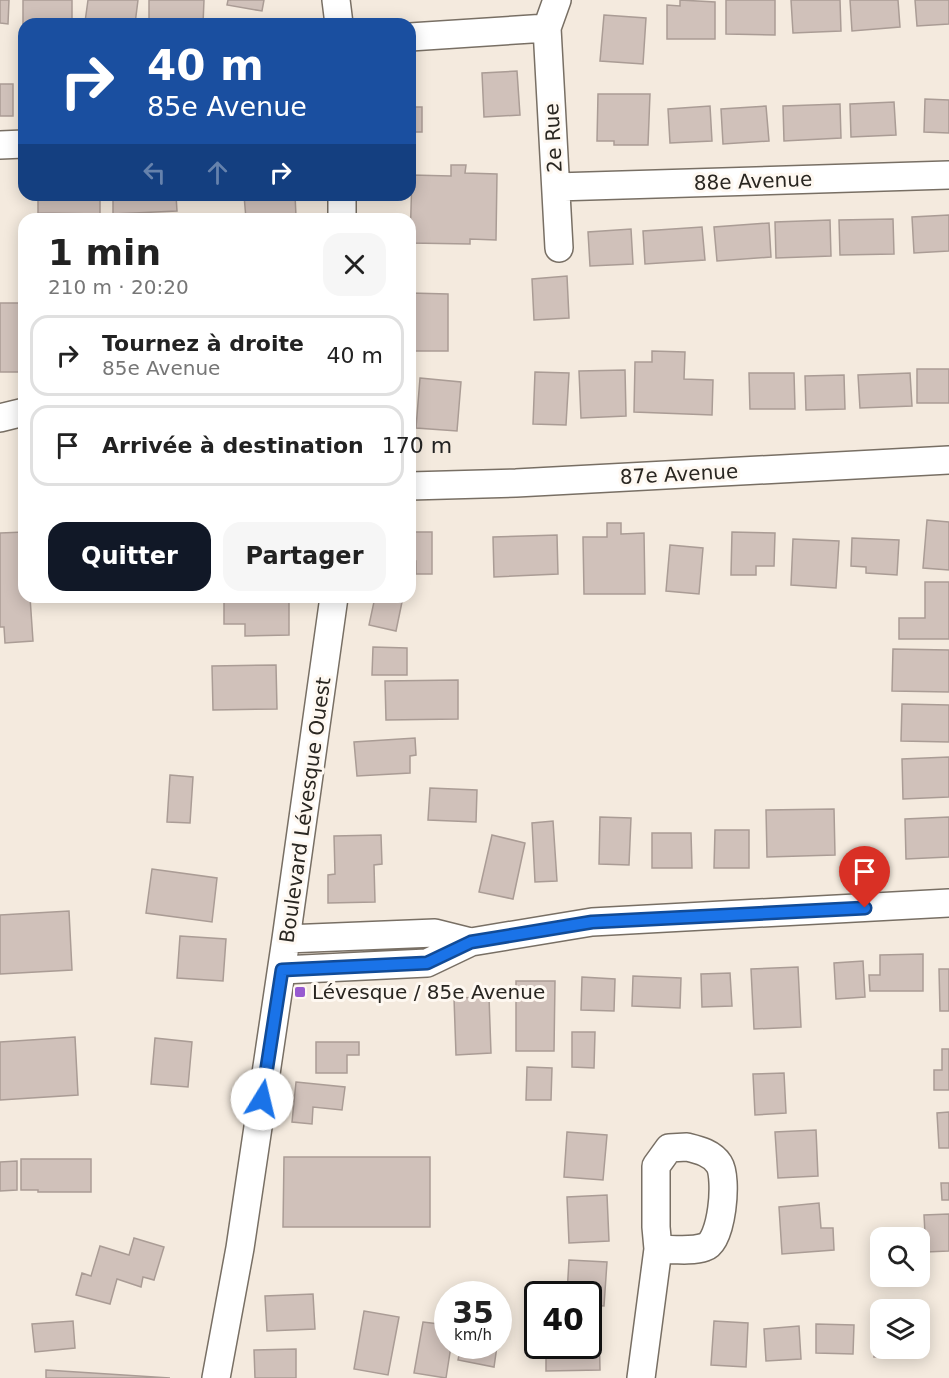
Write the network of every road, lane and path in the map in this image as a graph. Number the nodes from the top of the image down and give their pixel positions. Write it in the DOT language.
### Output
graph roads {
  1 [pos="336,0"];
  2 [pos="556,0"];
  3 [pos="338,18"];
  4 [pos="547,28"];
  5 [pos="416,37"];
  6 [pos="18,144"];
  7 [pos="0,145"];
  8 [pos="949,175"];
  9 [pos="556,187"];
  10 [pos="559,248"];
  11 [pos="18,414"];
  12 [pos="0,418"];
  13 [pos="949,460"];
  14 [pos="416,486"];
  15 [pos="333,603"];
  16 [pos="949,903"];
  17 [pos="286,939"];
  18 [pos="471,942"];
  19 [pos="282,970"];
  20 [pos="658,1249"];
  21 [pos="216,1378"];
  22 [pos="641,1378"];
  1 -- 3 [label="street"];
  2 -- 4 [label="street"];
  4 -- 5 [label="street"];
  4 -- 9 [label="street, 2e Rue"];
  6 -- 7 [label="street"];
  8 -- 9 [label="street, 88e Avenue"];
  9 -- 10 [label="street, 2e Rue"];
  11 -- 12 [label="street"];
  13 -- 14 [label="street, 87e Avenue"];
  15 -- 17 [label="street, Boulevard Lévesque Ouest"];
  16 -- 18 [label="street"];
  17 -- 18 [label="street"];
  17 -- 19 [label="street, Boulevard Lévesque Ouest"];
  18 -- 19 [label="street"];
  19 -- 21 [label="street, Boulevard Lévesque Ouest"];
  20 -- 22 [label="street"];
}
